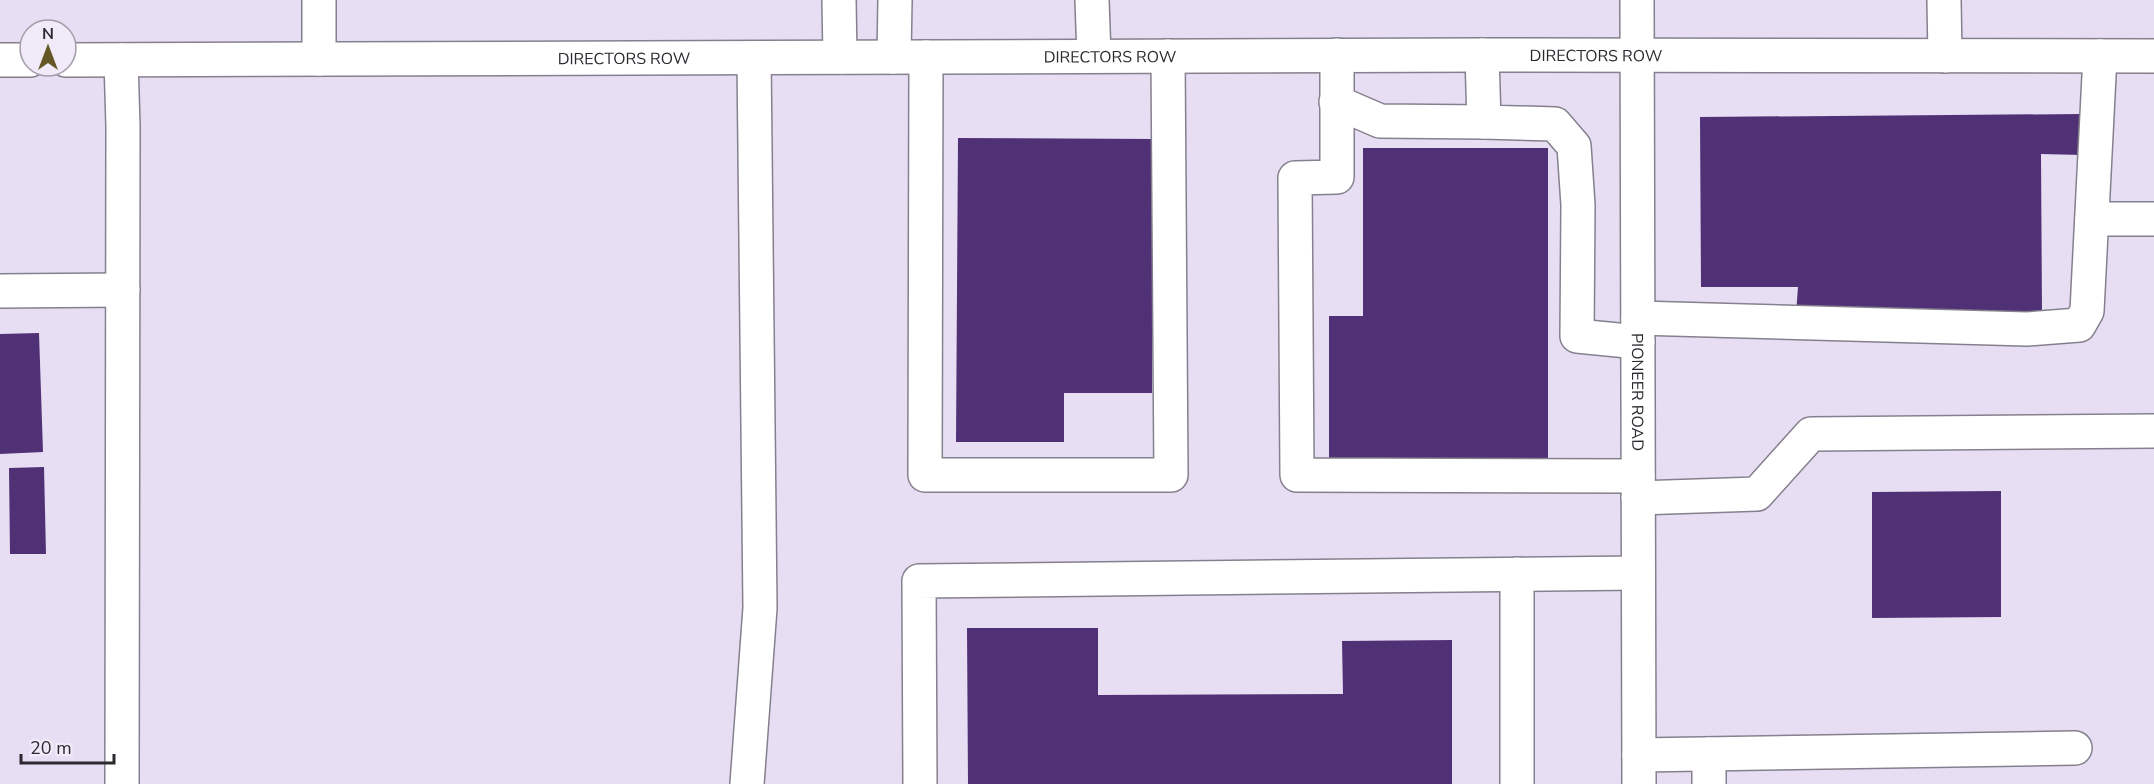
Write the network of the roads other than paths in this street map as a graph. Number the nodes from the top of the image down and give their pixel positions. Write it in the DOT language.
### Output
graph roads {
  1 [pos="319,0"];
  2 [pos="839,0"];
  3 [pos="894,0"];
  4 [pos="1092,0"];
  5 [pos="1637,0"];
  6 [pos="1944,0"];
  7 [pos="1482,55"];
  8 [pos="1637,55"];
  9 [pos="1094,56"];
  10 [pos="1168,56"];
  11 [pos="1337,56"];
  12 [pos="1945,56"];
  13 [pos="2100,56"];
  14 [pos="2154,56"];
  15 [pos="754,57"];
  16 [pos="840,57"];
  17 [pos="894,57"];
  18 [pos="926,57"];
  19 [pos="319,59"];
  20 [pos="0,60"];
  21 [pos="18,60"];
  22 [pos="78,60"];
  23 [pos="121,60"];
  24 [pos="1336,102"];
  25 [pos="1484,122"];
  26 [pos="2092,219"];
  27 [pos="2154,219"];
  28 [pos="123,290"];
  29 [pos="0,291"];
  30 [pos="1638,330"];
  31 [pos="2154,431"];
  32 [pos="1638,487"];
  33 [pos="1638,573"];
  34 [pos="1517,574"];
  35 [pos="2075,748"];
  36 [pos="1639,769"];
  37 [pos="1709,769"];
  38 [pos="123,784"];
  39 [pos="747,784"];
  40 [pos="920,784"];
  41 [pos="1517,784"];
  1 -- 19 [label="street"];
  2 -- 16 [label="street"];
  3 -- 17 [label="street"];
  4 -- 9 [label="street"];
  5 -- 8 [label="street, PIONEER ROAD"];
  6 -- 12 [label="street"];
  7 -- 8 [label="street, DIRECTORS ROW"];
  7 -- 11 [label="street, DIRECTORS ROW"];
  7 -- 25 [label="street"];
  8 -- 12 [label="street, DIRECTORS ROW"];
  8 -- 30 [label="street, PIONEER ROAD"];
  9 -- 10 [label="street, DIRECTORS ROW"];
  9 -- 18 [label="street, DIRECTORS ROW"];
  10 -- 11 [label="street, DIRECTORS ROW"];
  10 -- 18 [label="street"];
  11 -- 24 [label="street"];
  12 -- 13 [label="street, DIRECTORS ROW"];
  13 -- 14 [label="street, DIRECTORS ROW"];
  13 -- 26 [label="street"];
  15 -- 16 [label="street, DIRECTORS ROW"];
  15 -- 19 [label="street, DIRECTORS ROW"];
  15 -- 39 [label="street"];
  16 -- 17 [label="street, DIRECTORS ROW"];
  17 -- 18 [label="street, DIRECTORS ROW"];
  19 -- 23 [label="street, DIRECTORS ROW"];
  20 -- 21 [label="street"];
  22 -- 23 [label="street, DIRECTORS ROW"];
  23 -- 28 [label="street"];
  24 -- 25 [label="street"];
  24 -- 32 [label="street"];
  25 -- 30 [label="street"];
  26 -- 27 [label="street"];
  26 -- 30 [label="street"];
  28 -- 29 [label="street"];
  28 -- 38 [label="street"];
  30 -- 32 [label="street, PIONEER ROAD"];
  31 -- 32 [label="street"];
  32 -- 33 [label="street, PIONEER ROAD"];
  33 -- 34 [label="street"];
  33 -- 36 [label="street, PIONEER ROAD"];
  34 -- 40 [label="street"];
  34 -- 41 [label="street"];
  35 -- 37 [label="street"];
  36 -- 37 [label="street"];
}
